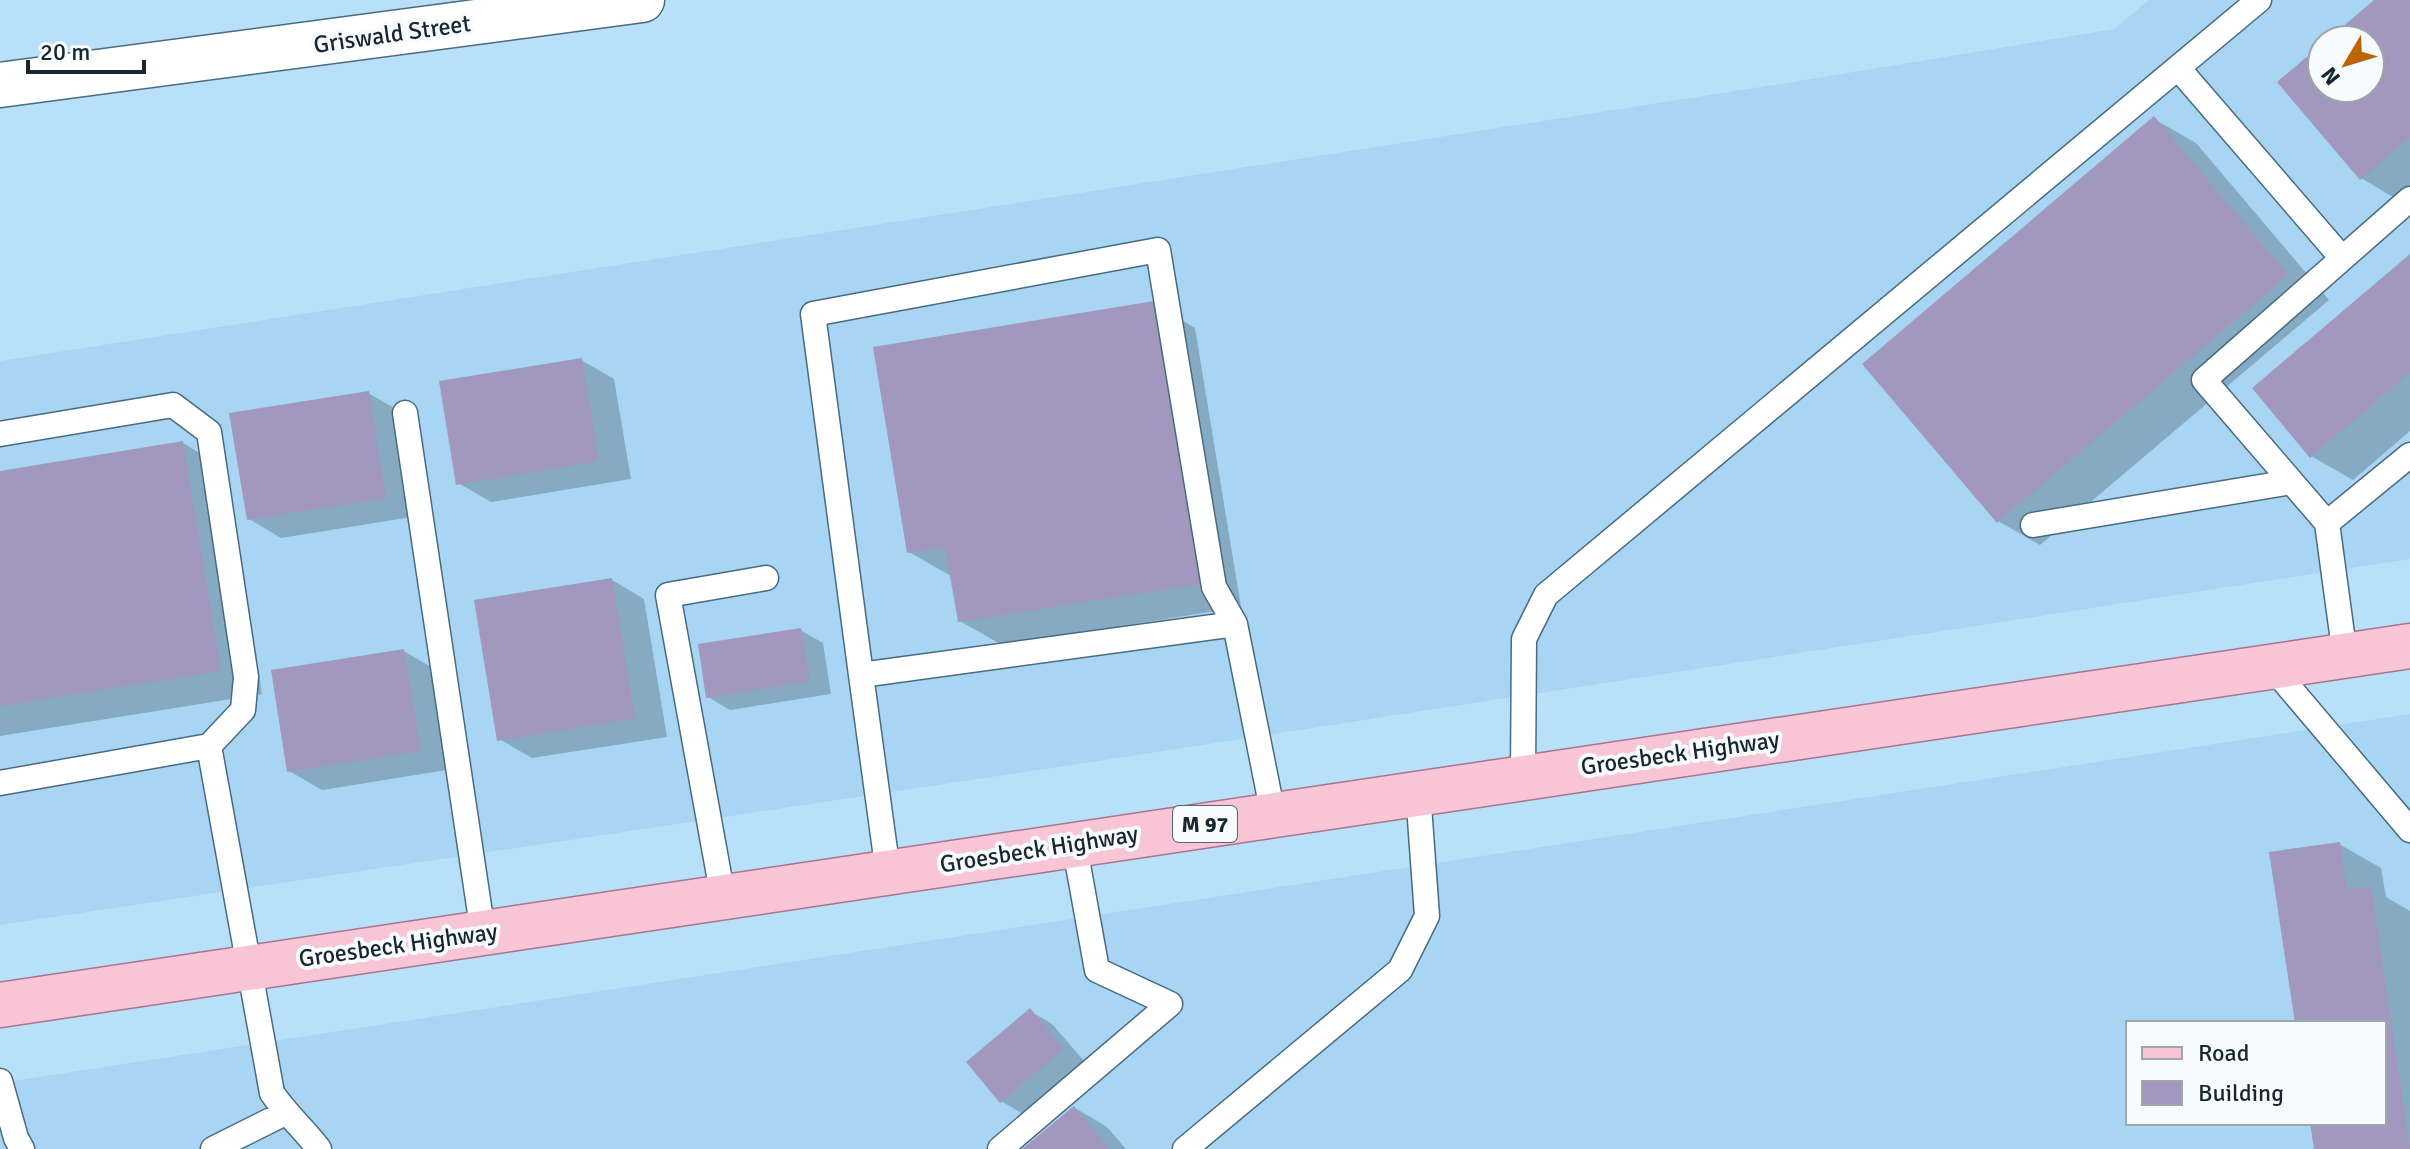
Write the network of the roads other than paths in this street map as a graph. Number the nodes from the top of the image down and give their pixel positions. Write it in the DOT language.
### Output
graph roads {
  1 [pos="642,0"];
  2 [pos="2259,0"];
  3 [pos="2178,68"];
  4 [pos="0,85"];
  5 [pos="2410,199"];
  6 [pos="2342,258"];
  7 [pos="405,413"];
  8 [pos="0,434"];
  9 [pos="2410,455"];
  10 [pos="2291,482"];
  11 [pos="2327,523"];
  12 [pos="2033,525"];
  13 [pos="766,578"];
  14 [pos="1235,624"];
  15 [pos="2410,646"];
  16 [pos="2345,656"];
  17 [pos="2272,667"];
  18 [pos="861,675"];
  19 [pos="209,746"];
  20 [pos="1523,776"];
  21 [pos="0,783"];
  22 [pos="1418,792"];
  23 [pos="1273,814"];
  24 [pos="2410,830"];
  25 [pos="1074,843"];
  26 [pos="888,872"];
  27 [pos="723,897"];
  28 [pos="483,933"];
  29 [pos="248,968"];
  30 [pos="0,1005"];
  31 [pos="0,1081"];
  32 [pos="285,1113"];
  33 [pos="22,1149"];
  34 [pos="213,1149"];
  35 [pos="319,1149"];
  36 [pos="1000,1149"];
  37 [pos="1185,1149"];
  1 -- 4 [label="street, Griswald Street"];
  2 -- 3 [label="lane"];
  3 -- 6 [label="lane"];
  3 -- 20 [label="lane"];
  5 -- 6 [label="lane"];
  6 -- 10 [label="lane"];
  7 -- 28 [label="lane"];
  8 -- 19 [label="lane"];
  9 -- 11 [label="lane"];
  10 -- 11 [label="lane"];
  10 -- 12 [label="lane"];
  11 -- 16 [label="lane"];
  13 -- 27 [label="lane"];
  14 -- 18 [label="lane"];
  14 -- 18 [label="lane"];
  14 -- 23 [label="lane"];
  15 -- 16 [label="main road, Groesbeck Highway / M 97"];
  16 -- 17 [label="main road, Groesbeck Highway / M 97"];
  17 -- 20 [label="main road, Groesbeck Highway / M 97"];
  17 -- 24 [label="lane"];
  18 -- 26 [label="lane"];
  19 -- 21 [label="lane"];
  19 -- 29 [label="lane"];
  20 -- 22 [label="main road, Groesbeck Highway / M 97"];
  22 -- 23 [label="main road, Groesbeck Highway / M 97"];
  22 -- 37 [label="lane"];
  23 -- 25 [label="main road, Groesbeck Highway / M 97"];
  25 -- 26 [label="main road, Groesbeck Highway / M 97"];
  25 -- 36 [label="lane"];
  26 -- 27 [label="main road, Groesbeck Highway / M 97"];
  27 -- 28 [label="main road, Groesbeck Highway / M 97"];
  28 -- 29 [label="main road, Groesbeck Highway / M 97"];
  29 -- 30 [label="main road, Groesbeck Highway / M 97"];
  29 -- 32 [label="lane"];
  31 -- 33 [label="lane"];
  32 -- 34 [label="lane"];
  32 -- 35 [label="lane"];
}
